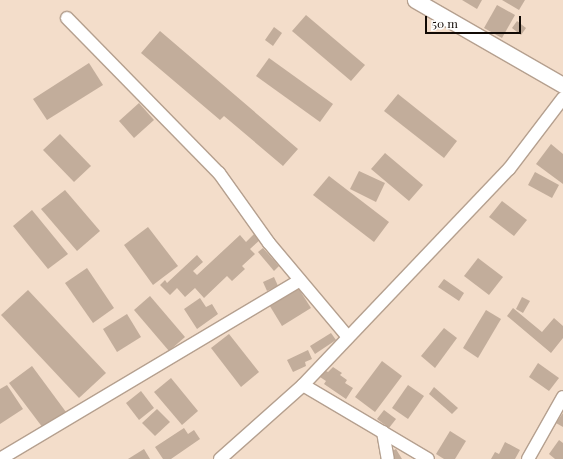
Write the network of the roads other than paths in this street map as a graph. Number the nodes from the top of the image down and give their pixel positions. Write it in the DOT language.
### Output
graph roads {
  1 [pos="415,0"];
  2 [pos="67,18"];
  3 [pos="563,85"];
  4 [pos="563,98"];
  5 [pos="300,280"];
  6 [pos="348,337"];
  7 [pos="303,385"];
  8 [pos="563,397"];
  9 [pos="383,432"];
  10 [pos="0,459"];
  11 [pos="220,459"];
  12 [pos="388,459"];
  13 [pos="428,459"];
  14 [pos="528,459"];
  1 -- 3 [label="street"];
  2 -- 5 [label="street"];
  4 -- 6 [label="street"];
  5 -- 6 [label="street"];
  5 -- 10 [label="street"];
  6 -- 7 [label="street"];
  7 -- 9 [label="street"];
  7 -- 11 [label="street"];
  8 -- 14 [label="street"];
  9 -- 12 [label="street"];
  9 -- 13 [label="street"];
}
